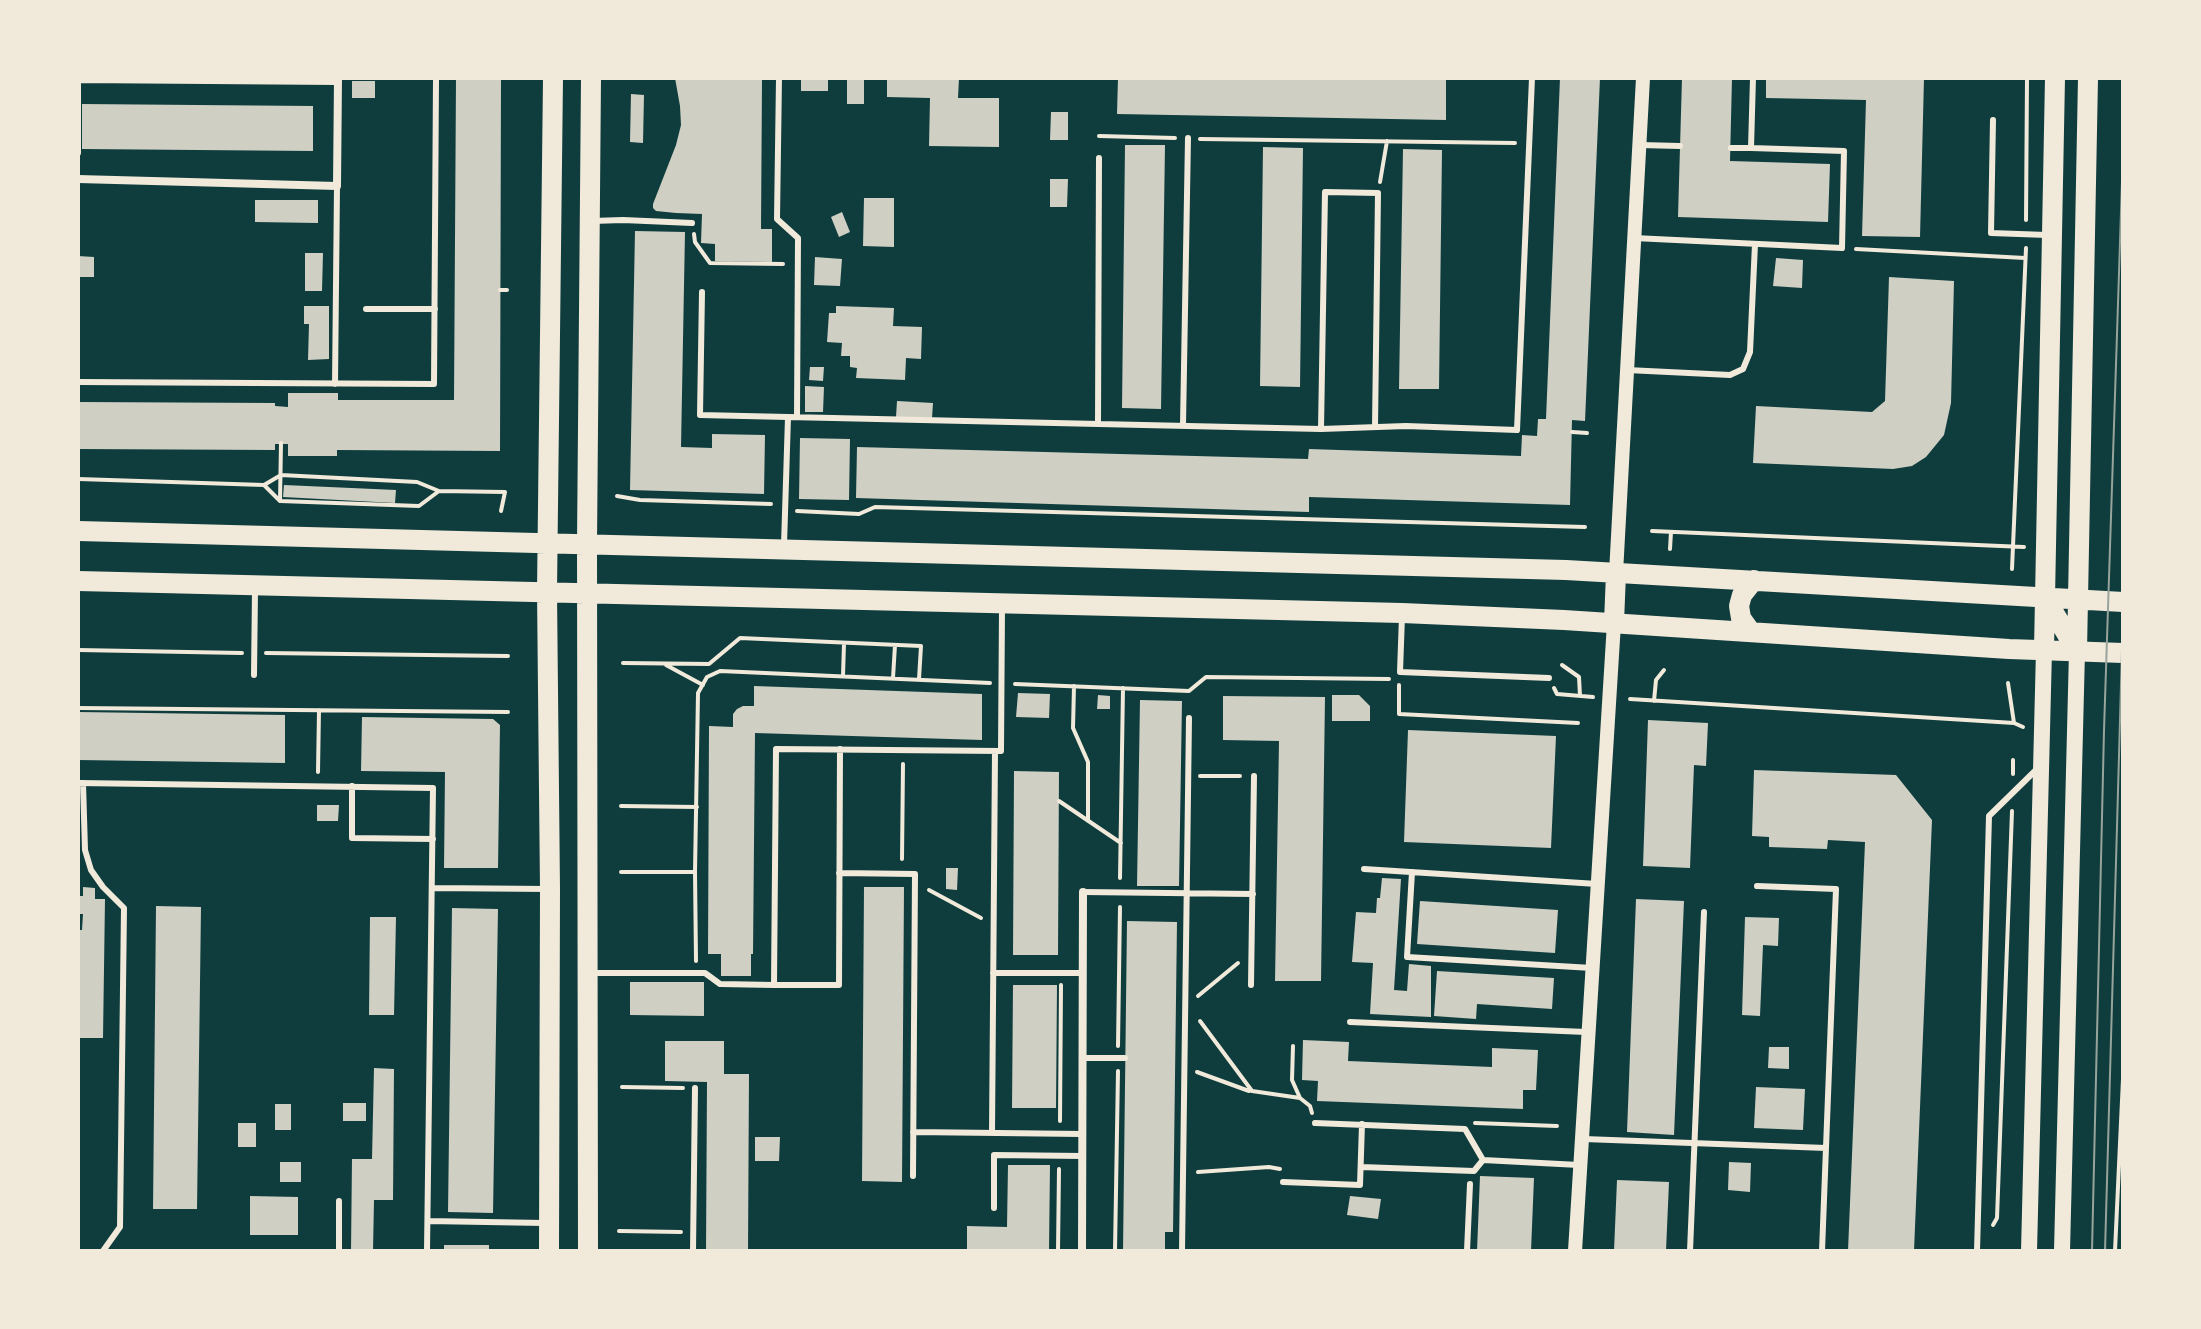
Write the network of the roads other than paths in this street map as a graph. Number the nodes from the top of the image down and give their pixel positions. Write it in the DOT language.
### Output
graph roads {
  1 [pos="436,78"];
  2 [pos="553,78"];
  3 [pos="591,78"];
  4 [pos="779,78"];
  5 [pos="1532,78"];
  6 [pos="1643,78"];
  7 [pos="1753,78"];
  8 [pos="2055,78"];
  9 [pos="2088,78"];
  10 [pos="78,79"];
  11 [pos="338,80"];
  12 [pos="1993,120"];
  13 [pos="1188,138"];
  14 [pos="1640,145"];
  15 [pos="1680,146"];
  16 [pos="1731,148"];
  17 [pos="1751,148"];
  18 [pos="78,153"];
  19 [pos="1099,158"];
  20 [pos="78,179"];
  21 [pos="337,186"];
  22 [pos="590,221"];
  23 [pos="692,223"];
  24 [pos="2053,235"];
  25 [pos="1634,238"];
  26 [pos="1755,244"];
  27 [pos="702,292"];
  28 [pos="366,309"];
  29 [pos="435,309"];
  30 [pos="1627,370"];
  31 [pos="78,382"];
  32 [pos="335,384"];
  33 [pos="788,417"];
  34 [pos="797,417"];
  35 [pos="1098,424"];
  36 [pos="1183,425"];
  37 [pos="1375,427"];
  38 [pos="1321,429"];
  39 [pos="78,531"];
  40 [pos="548,543"];
  41 [pos="587,543"];
  42 [pos="784,549"];
  43 [pos="1616,573"];
  44 [pos="1754,580"];
  45 [pos="78,581"];
  46 [pos="255,587"];
  47 [pos="547,591"];
  48 [pos="587,592"];
  49 [pos="2045,598"];
  50 [pos="2078,600"];
  51 [pos="2123,602"];
  52 [pos="1002,603"];
  53 [pos="1402,613"];
  54 [pos="1614,623"];
  55 [pos="1751,632"];
  56 [pos="2044,650"];
  57 [pos="2077,651"];
  58 [pos="2123,653"];
  59 [pos="254,675"];
  60 [pos="1549,678"];
  61 [pos="1189,718"];
  62 [pos="840,749"];
  63 [pos="995,751"];
  64 [pos="2040,766"];
  65 [pos="1254,776"];
  66 [pos="81,783"];
  67 [pos="352,786"];
  68 [pos="433,839"];
  69 [pos="1364,869"];
  70 [pos="1412,872"];
  71 [pos="839,873"];
  72 [pos="1597,884"];
  73 [pos="1757,886"];
  74 [pos="432,888"];
  75 [pos="550,889"];
  76 [pos="1083,892"];
  77 [pos="1187,893"];
  78 [pos="1253,894"];
  79 [pos="1704,912"];
  80 [pos="1592,968"];
  81 [pos="589,973"];
  82 [pos="993,973"];
  83 [pos="1083,973"];
  84 [pos="774,985"];
  85 [pos="1251,985"];
  86 [pos="1350,1022"];
  87 [pos="1588,1032"];
  88 [pos="1083,1058"];
  89 [pos="1125,1058"];
  90 [pos="1175,1059"];
  91 [pos="1184,1063"];
  92 [pos="695,1088"];
  93 [pos="1315,1123"];
  94 [pos="1362,1124"];
  95 [pos="913,1132"];
  96 [pos="992,1133"];
  97 [pos="1082,1134"];
  98 [pos="1581,1138"];
  99 [pos="1694,1143"];
  100 [pos="1826,1148"];
  101 [pos="1082,1156"];
  102 [pos="1483,1160"];
  103 [pos="1579,1165"];
  104 [pos="1361,1167"];
  105 [pos="913,1176"];
  106 [pos="1286,1182"];
  107 [pos="1470,1184"];
  108 [pos="339,1201"];
  109 [pos="994,1208"];
  110 [pos="428,1221"];
  111 [pos="549,1223"];
  112 [pos="103,1251"];
  113 [pos="339,1251"];
  114 [pos="427,1251"];
  115 [pos="549,1251"];
  116 [pos="588,1251"];
  117 [pos="693,1251"];
  118 [pos="1082,1251"];
  119 [pos="1182,1251"];
  120 [pos="1467,1251"];
  121 [pos="1575,1251"];
  122 [pos="1690,1251"];
  123 [pos="1822,1251"];
  124 [pos="1977,1251"];
  125 [pos="2029,1251"];
  126 [pos="2062,1251"];
  1 -- 29 [label="lane"];
  2 -- 40 [label="main road"];
  3 -- 22 [label="main road"];
  4 -- 34 [label="lane"];
  5 -- 37 [label="lane"];
  6 -- 14 [label="street"];
  7 -- 17 [label="lane"];
  8 -- 24 [label="main road"];
  9 -- 50 [label="main road"];
  10 -- 11 [label="lane"];
  10 -- 18 [label="lane"];
  11 -- 21 [label="street"];
  12 -- 24 [label="lane"];
  13 -- 36 [label="lane"];
  14 -- 15 [label="lane"];
  14 -- 25 [label="street"];
  16 -- 17 [label="lane"];
  17 -- 26 [label="lane"];
  19 -- 35 [label="lane"];
  20 -- 21 [label="street"];
  21 -- 32 [label="lane"];
  22 -- 23 [label="lane"];
  22 -- 41 [label="main road"];
  24 -- 49 [label="main road"];
  25 -- 26 [label="lane"];
  25 -- 30 [label="street"];
  26 -- 30 [label="lane"];
  27 -- 33 [label="lane"];
  28 -- 29 [label="lane"];
  29 -- 32 [label="lane"];
  30 -- 43 [label="street"];
  31 -- 32 [label="lane"];
  33 -- 34 [label="lane"];
  33 -- 42 [label="lane"];
  34 -- 35 [label="lane"];
  35 -- 36 [label="lane"];
  36 -- 38 [label="lane"];
  37 -- 38 [label="lane"];
  37 -- 38 [label="lane"];
  39 -- 40 [label="main road"];
  40 -- 41 [label="main road"];
  40 -- 47 [label="main road"];
  41 -- 42 [label="main road"];
  41 -- 48 [label="main road"];
  42 -- 43 [label="main road"];
  43 -- 44 [label="main road"];
  43 -- 54 [label="main road"];
  44 -- 49 [label="main road"];
  44 -- 55 [label="main road"];
  45 -- 46 [label="main road"];
  46 -- 47 [label="main road"];
  46 -- 59 [label="lane"];
  47 -- 48 [label="main road"];
  47 -- 75 [label="main road"];
  48 -- 52 [label="main road"];
  48 -- 81 [label="main road"];
  49 -- 50 [label="main road"];
  49 -- 56 [label="main road"];
  49 -- 57 [label="main road"];
  50 -- 51 [label="main road"];
  50 -- 57 [label="main road"];
  52 -- 53 [label="main road"];
  52 -- 63 [label="lane"];
  53 -- 54 [label="main road"];
  53 -- 60 [label="lane"];
  54 -- 55 [label="main road"];
  54 -- 72 [label="street"];
  55 -- 56 [label="main road"];
  56 -- 57 [label="main road"];
  56 -- 64 [label="main road"];
  57 -- 58 [label="main road"];
  57 -- 126 [label="main road"];
  61 -- 77 [label="lane"];
  62 -- 63 [label="lane"];
  62 -- 71 [label="lane"];
  62 -- 84 [label="lane"];
  63 -- 82 [label="lane"];
  64 -- 124 [label="lane"];
  64 -- 125 [label="main road"];
  65 -- 78 [label="lane"];
  66 -- 67 [label="lane"];
  66 -- 112 [label="lane"];
  67 -- 68 [label="lane"];
  67 -- 68 [label="lane"];
  68 -- 74 [label="lane"];
  69 -- 70 [label="lane"];
  70 -- 72 [label="lane"];
  70 -- 80 [label="lane"];
  71 -- 84 [label="lane"];
  71 -- 95 [label="lane"];
  72 -- 80 [label="street"];
  73 -- 100 [label="lane"];
  74 -- 75 [label="lane"];
  74 -- 110 [label="lane"];
  75 -- 111 [label="main road"];
  76 -- 77 [label="lane"];
  76 -- 83 [label="street"];
  77 -- 78 [label="lane"];
  77 -- 91 [label="lane"];
  78 -- 85 [label="lane"];
  79 -- 99 [label="lane"];
  80 -- 87 [label="street"];
  81 -- 84 [label="lane"];
  81 -- 116 [label="main road"];
  82 -- 83 [label="lane"];
  82 -- 96 [label="lane"];
  83 -- 88 [label="street"];
  86 -- 87 [label="lane"];
  87 -- 98 [label="street"];
  88 -- 89 [label="lane"];
  88 -- 97 [label="street"];
  90 -- 91 [label="lane"];
  91 -- 119 [label="lane"];
  92 -- 117 [label="lane"];
  93 -- 94 [label="lane"];
  94 -- 102 [label="lane"];
  94 -- 104 [label="lane"];
  95 -- 96 [label="lane"];
  95 -- 105 [label="lane"];
  96 -- 97 [label="lane"];
  97 -- 101 [label="street"];
  98 -- 99 [label="lane"];
  98 -- 103 [label="street"];
  99 -- 100 [label="lane"];
  99 -- 122 [label="lane"];
  100 -- 123 [label="lane"];
  101 -- 109 [label="lane"];
  101 -- 118 [label="street"];
  102 -- 103 [label="lane"];
  102 -- 104 [label="lane"];
  103 -- 121 [label="street"];
  104 -- 106 [label="lane"];
  107 -- 120 [label="lane"];
  108 -- 113 [label="lane"];
  110 -- 111 [label="lane"];
  110 -- 114 [label="lane"];
  111 -- 115 [label="main road"];
}
